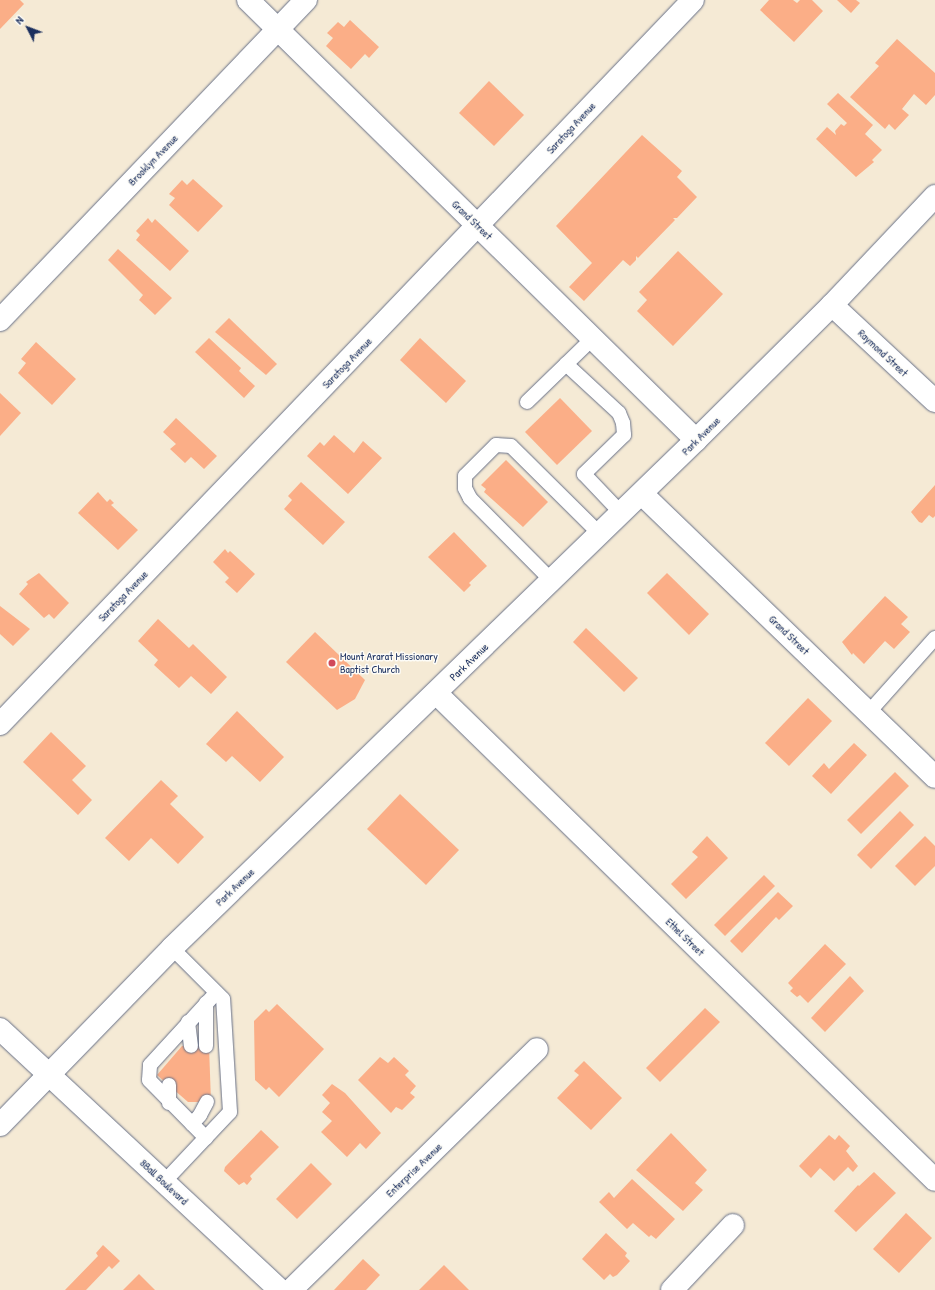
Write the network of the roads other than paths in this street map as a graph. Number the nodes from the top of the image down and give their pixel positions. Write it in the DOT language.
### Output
graph roads {
  1 [pos="248,0"];
  2 [pos="306,0"];
  3 [pos="692,0"];
  4 [pos="278,29"];
  5 [pos="935,196"];
  6 [pos="478,226"];
  7 [pos="832,305"];
  8 [pos="0,320"];
  9 [pos="593,338"];
  10 [pos="566,364"];
  11 [pos="527,402"];
  12 [pos="935,402"];
  13 [pos="696,440"];
  14 [pos="642,494"];
  15 [pos="622,513"];
  16 [pos="600,534"];
  17 [pos="552,581"];
  18 [pos="935,638"];
  19 [pos="436,693"];
  20 [pos="869,712"];
  21 [pos="0,724"];
  22 [pos="935,776"];
  23 [pos="172,948"];
  24 [pos="216,993"];
  25 [pos="206,1003"];
  26 [pos="188,1022"];
  27 [pos="0,1029"];
  28 [pos="169,1043"];
  29 [pos="191,1046"];
  30 [pos="206,1046"];
  31 [pos="537,1049"];
  32 [pos="169,1061"];
  33 [pos="47,1074"];
  34 [pos="170,1085"];
  35 [pos="169,1102"];
  36 [pos="200,1102"];
  37 [pos="196,1120"];
  38 [pos="0,1125"];
  39 [pos="206,1138"];
  40 [pos="935,1180"];
  41 [pos="164,1182"];
  42 [pos="733,1225"];
  43 [pos="280,1290"];
  44 [pos="291,1290"];
  45 [pos="672,1290"];
  1 -- 4 [label="street, Grand Street"];
  2 -- 4 [label="street, Brooklyn Avenue"];
  3 -- 6 [label="street, Saratoga Avenue"];
  4 -- 6 [label="street, Grand Street"];
  4 -- 8 [label="street, Brooklyn Avenue"];
  5 -- 7 [label="street, Park Avenue"];
  6 -- 9 [label="street, Grand Street"];
  6 -- 21 [label="street, Saratoga Avenue"];
  7 -- 12 [label="street, Raymond Street"];
  7 -- 13 [label="street, Park Avenue"];
  9 -- 10 [label="lane"];
  9 -- 13 [label="street, Grand Street"];
  10 -- 11 [label="lane"];
  10 -- 15 [label="lane"];
  13 -- 14 [label="street, Park Avenue"];
  14 -- 15 [label="street, Park Avenue"];
  14 -- 20 [label="street, Grand Street"];
  15 -- 16 [label="street, Park Avenue"];
  16 -- 17 [label="street, Park Avenue"];
  16 -- 17 [label="lane"];
  17 -- 19 [label="street, Park Avenue"];
  18 -- 20 [label="lane"];
  19 -- 23 [label="street, Park Avenue"];
  19 -- 40 [label="street, Ethel Street"];
  20 -- 22 [label="street, Grand Street"];
  23 -- 24 [label="lane"];
  23 -- 33 [label="street, Park Avenue"];
  24 -- 25 [label="lane"];
  24 -- 39 [label="lane"];
  25 -- 26 [label="lane"];
  25 -- 30 [label="lane"];
  26 -- 28 [label="lane"];
  26 -- 29 [label="lane"];
  27 -- 33 [label="street, 8Ball Boulevard"];
  28 -- 32 [label="lane"];
  28 -- 35 [label="lane"];
  31 -- 44 [label="street, Enterprise Avenue"];
  33 -- 38 [label="street, Park Avenue"];
  33 -- 41 [label="street, 8Ball Boulevard"];
  34 -- 35 [label="lane"];
  35 -- 37 [label="lane"];
  36 -- 37 [label="lane"];
  37 -- 39 [label="lane"];
  39 -- 41 [label="lane"];
  41 -- 43 [label="street, 8Ball Boulevard"];
  42 -- 45 [label="street"];
}
